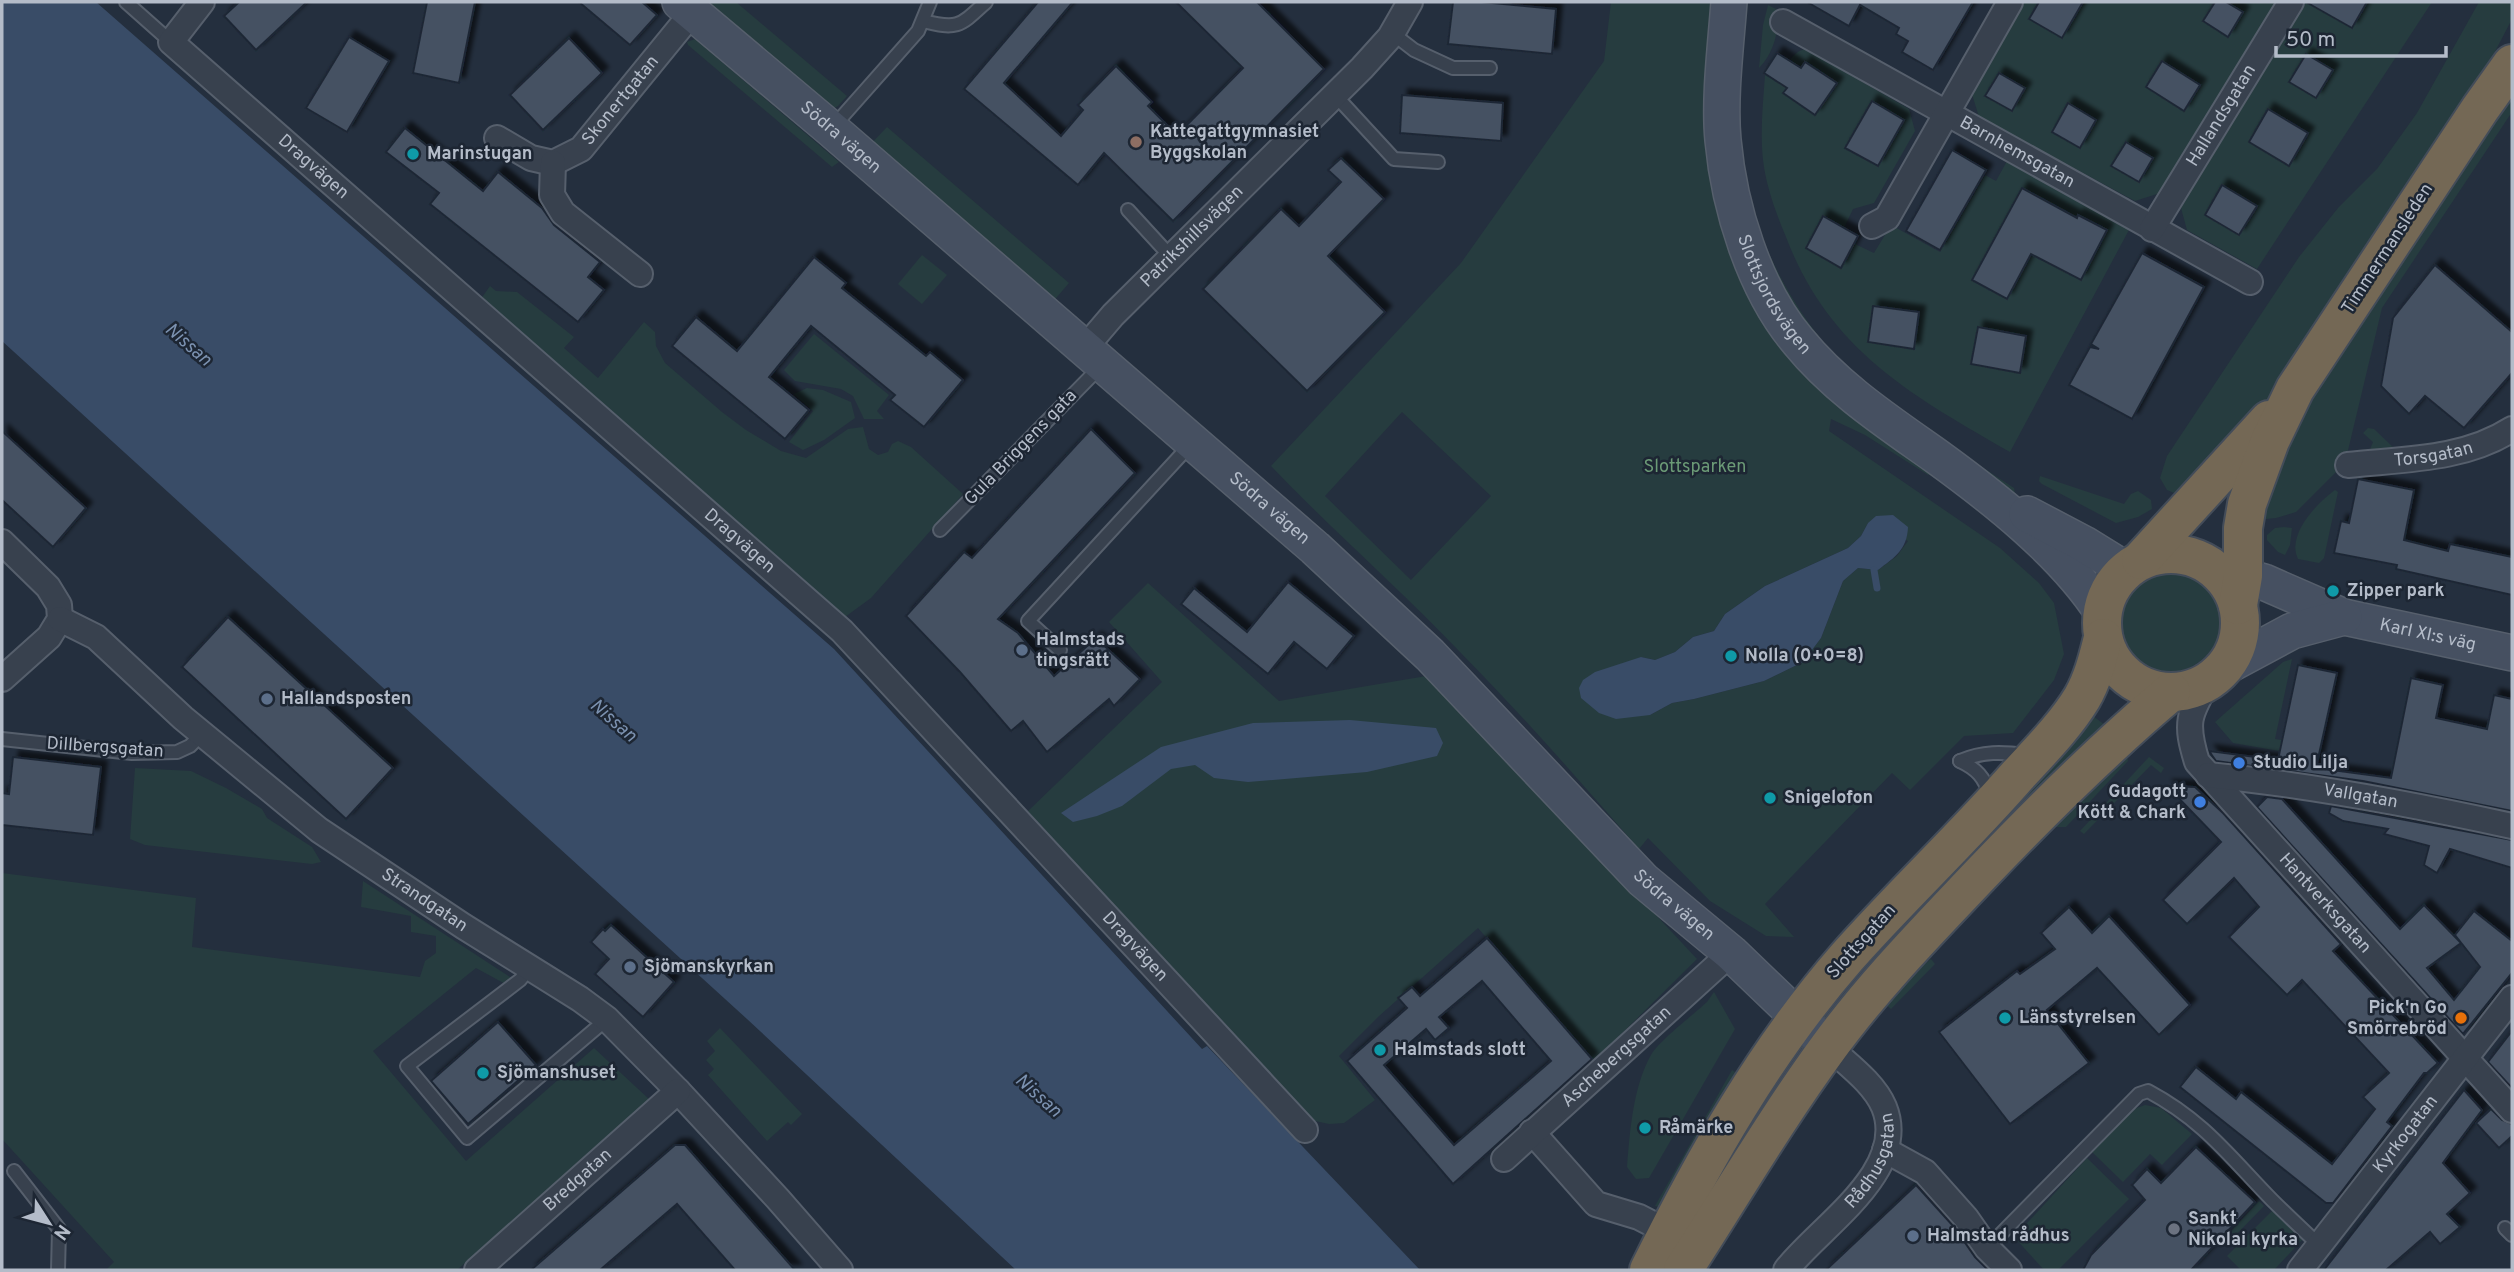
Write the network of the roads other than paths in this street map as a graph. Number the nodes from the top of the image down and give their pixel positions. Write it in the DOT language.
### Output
graph roads {
  1 [pos="126,2"];
  2 [pos="202,2"];
  3 [pos="930,2"];
  4 [pos="986,2"];
  5 [pos="1410,2"];
  6 [pos="1729,2"];
  7 [pos="2010,2"];
  8 [pos="2291,2"];
  9 [pos="686,7"];
  10 [pos="923,21"];
  11 [pos="1783,22"];
  12 [pos="1392,33"];
  13 [pos="171,42"];
  14 [pos="2512,43"];
  15 [pos="2512,64"];
  16 [pos="1490,68"];
  17 [pos="1335,95"];
  18 [pos="2480,108"];
  19 [pos="1945,113"];
  20 [pos="831,129"];
  21 [pos="497,138"];
  22 [pos="1438,162"];
  23 [pos="553,163"];
  24 [pos="1128,210"];
  25 [pos="1872,226"];
  26 [pos="2152,229"];
  27 [pos="1172,258"];
  28 [pos="640,274"];
  29 [pos="2250,282"];
  30 [pos="1093,357"];
  31 [pos="2295,389"];
  32 [pos="2512,429"];
  33 [pos="1192,442"];
  34 [pos="2348,465"];
  35 [pos="1992,497"];
  36 [pos="940,530"];
  37 [pos="2,542"];
  38 [pos="2142,562"];
  39 [pos="2233,585"];
  40 [pos="2344,617"];
  41 [pos="60,619"];
  42 [pos="2103,625"];
  43 [pos="1060,650"];
  44 [pos="2512,653"];
  45 [pos="2216,674"];
  46 [pos="3,676"];
  47 [pos="2171,692"];
  48 [pos="202,734"];
  49 [pos="2,739"];
  50 [pos="2036,756"];
  51 [pos="2208,775"];
  52 [pos="1993,803"];
  53 [pos="2512,826"];
  54 [pos="1731,953"];
  55 [pos="530,968"];
  56 [pos="2512,998"];
  57 [pos="1798,1017"];
  58 [pos="607,1019"];
  59 [pos="1829,1047"];
  60 [pos="2465,1059"];
  61 [pos="678,1091"];
  62 [pos="2512,1110"];
  63 [pos="1305,1130"];
  64 [pos="1532,1132"];
  65 [pos="1885,1150"];
  66 [pos="1504,1159"];
  67 [pos="14,1171"];
  68 [pos="1668,1232"];
  69 [pos="2319,1245"];
  70 [pos="1987,1248"];
  71 [pos="58,1270"];
  72 [pos="477,1270"];
  73 [pos="840,1270"];
  74 [pos="1649,1270"];
  75 [pos="1683,1270"];
  76 [pos="1786,1270"];
  77 [pos="2009,1270"];
  78 [pos="2300,1270"];
  1 -- 13 [label="lane, Dragvägen"];
  2 -- 13 [label="street"];
  3 -- 10 [label="lane"];
  4 -- 10 [label="lane"];
  5 -- 12 [label="street, Patrikshillsvägen"];
  6 -- 35 [label="street, Slottsjordsvägen"];
  7 -- 19 [label="street"];
  8 -- 26 [label="street, Hallandsgatan"];
  9 -- 20 [label="street, Södra vägen"];
  9 -- 23 [label="street, Skonertgatan"];
  10 -- 20 [label="lane"];
  11 -- 19 [label="street, Barnhemsgatan"];
  12 -- 16 [label="lane"];
  12 -- 17 [label="street, Patrikshillsvägen"];
  13 -- 63 [label="street, Dragvägen"];
  14 -- 18 [label="highway, Timmermansleden"];
  15 -- 18 [label="highway, Timmermansleden"];
  17 -- 22 [label="lane"];
  17 -- 27 [label="street, Patrikshillsvägen"];
  18 -- 31 [label="highway, Timmermansleden"];
  19 -- 25 [label="street"];
  19 -- 26 [label="street, Barnhemsgatan"];
  20 -- 30 [label="street, Södra vägen"];
  21 -- 23 [label="street"];
  23 -- 28 [label="street"];
  24 -- 27 [label="lane"];
  26 -- 29 [label="street, Barnhemsgatan"];
  27 -- 30 [label="street, Patrikshillsvägen"];
  30 -- 33 [label="street, Södra vägen"];
  30 -- 36 [label="lane, Gula Briggens gata"];
  31 -- 38 [label="highway, Timmermansleden"];
  31 -- 39 [label="highway, Timmermansleden"];
  32 -- 34 [label="street, Torsgatan"];
  33 -- 43 [label="lane"];
  33 -- 54 [label="street, Södra vägen"];
  35 -- 38 [label="street, Slottsjordsvägen"];
  35 -- 42 [label="street, Slottsjordsvägen"];
  37 -- 41 [label="street"];
  38 -- 39 [label="highway"];
  38 -- 42 [label="highway"];
  39 -- 40 [label="street, Karl XI:s väg"];
  39 -- 45 [label="highway"];
  40 -- 44 [label="street, Karl XI:s väg"];
  40 -- 45 [label="street, Karl XI:s väg"];
  41 -- 46 [label="street"];
  41 -- 48 [label="street, Strandgatan"];
  42 -- 47 [label="highway"];
  42 -- 50 [label="highway, Slottsgatan"];
  45 -- 47 [label="highway"];
  45 -- 51 [label="street, Hantverksgatan"];
  47 -- 59 [label="highway"];
  48 -- 49 [label="lane, Dillbergsgatan"];
  48 -- 55 [label="street, Strandgatan"];
  50 -- 52 [label="highway, Slottsgatan"];
  50 -- 52 [label="lane"];
  51 -- 53 [label="street, Vallgatan"];
  51 -- 60 [label="street, Hantverksgatan"];
  52 -- 57 [label="highway, Slottsgatan"];
  54 -- 57 [label="street, Södra vägen"];
  54 -- 64 [label="street, Aschebergsgatan"];
  55 -- 58 [label="street, Strandgatan"];
  55 -- 58 [label="lane"];
  56 -- 60 [label="street, Kyrkogatan"];
  57 -- 59 [label="street, Södra vägen"];
  57 -- 68 [label="highway, Slottsgatan"];
  58 -- 61 [label="street, Strandgatan"];
  59 -- 65 [label="street, Rådhusgatan"];
  59 -- 75 [label="highway"];
  60 -- 62 [label="street, Hantverksgatan"];
  60 -- 69 [label="street, Kyrkogatan"];
  61 -- 72 [label="street, Bredgatan"];
  61 -- 73 [label="street, Strandgatan"];
  64 -- 66 [label="street, Aschebergsgatan"];
  64 -- 68 [label="street"];
  65 -- 70 [label="street"];
  65 -- 76 [label="street, Rådhusgatan"];
  67 -- 71 [label="lane"];
  68 -- 74 [label="highway, Slottsgatan"];
  69 -- 70 [label="lane"];
  69 -- 78 [label="street, Kyrkogatan"];
  70 -- 77 [label="street"];
}
